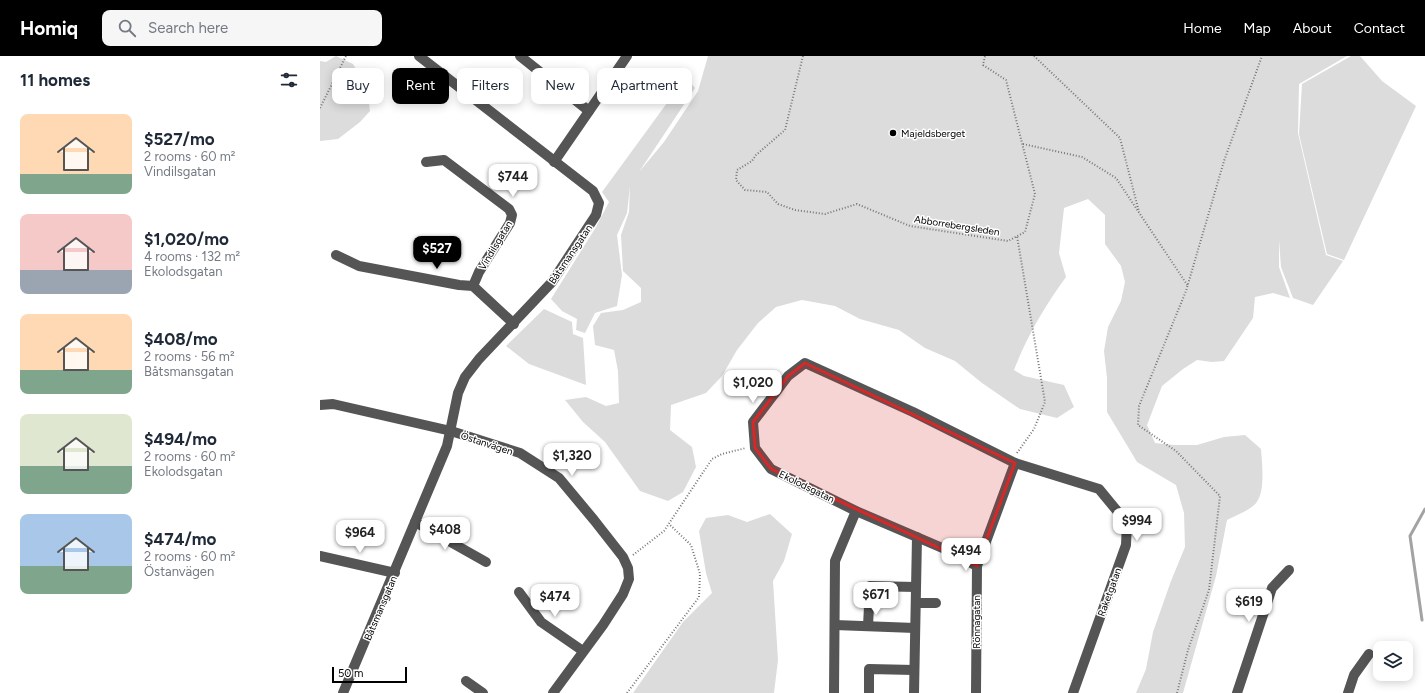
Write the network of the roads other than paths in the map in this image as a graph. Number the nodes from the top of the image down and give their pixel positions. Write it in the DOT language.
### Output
graph roads {
  1 [pos="419,56"];
  2 [pos="520,56"];
  3 [pos="627,56"];
  4 [pos="589,111"];
  5 [pos="426,162"];
  6 [pos="554,162"];
  7 [pos="336,255"];
  8 [pos="473,286"];
  9 [pos="514,324"];
  10 [pos="320,405"];
  11 [pos="451,431"];
  12 [pos="1013,462"];
  13 [pos="856,511"];
  14 [pos="415,522"];
  15 [pos="917,537"];
  16 [pos="320,556"];
  17 [pos="486,562"];
  18 [pos="977,566"];
  19 [pos="1289,570"];
  20 [pos="395,573"];
  21 [pos="916,587"];
  22 [pos="519,592"];
  23 [pos="916,603"];
  24 [pos="936,603"];
  25 [pos="835,625"];
  26 [pos="868,626"];
  27 [pos="915,628"];
  28 [pos="583,651"];
  29 [pos="1370,654"];
  30 [pos="914,670"];
  31 [pos="466,681"];
  32 [pos="343,693"];
  33 [pos="482,693"];
  34 [pos="553,693"];
  35 [pos="834,693"];
  36 [pos="869,693"];
  37 [pos="914,693"];
  38 [pos="976,693"];
  39 [pos="1073,693"];
  40 [pos="1237,693"];
  41 [pos="1348,693"];
  1 -- 6 [label="street, Båtsmansgatan"];
  2 -- 4 [label="street"];
  3 -- 4 [label="street"];
  4 -- 6 [label="street"];
  5 -- 8 [label="street, Vindilsgatan"];
  6 -- 9 [label="street, Båtsmansgatan"];
  7 -- 8 [label="street"];
  8 -- 9 [label="street"];
  9 -- 11 [label="street, Båtsmansgatan"];
  10 -- 11 [label="street, Östanvägen"];
  11 -- 14 [label="street, Båtsmansgatan"];
  11 -- 28 [label="street, Östanvägen"];
  12 -- 13 [label="street, Ekolodsgatan"];
  12 -- 18 [label="street, Rönnagatan"];
  12 -- 39 [label="street, Raketgatan"];
  13 -- 15 [label="street, Ekolodsgatan"];
  13 -- 25 [label="street"];
  14 -- 17 [label="street"];
  14 -- 20 [label="street, Båtsmansgatan"];
  15 -- 18 [label="street, Ekolodsgatan"];
  15 -- 21 [label="street"];
  16 -- 20 [label="street"];
  18 -- 38 [label="street, Rönnagatan"];
  19 -- 40 [label="street"];
  20 -- 32 [label="street, Båtsmansgatan"];
  21 -- 23 [label="street"];
  21 -- 26 [label="street"];
  22 -- 28 [label="street"];
  23 -- 24 [label="street"];
  23 -- 27 [label="street"];
  25 -- 26 [label="street"];
  25 -- 35 [label="street"];
  26 -- 27 [label="street"];
  27 -- 30 [label="street"];
  28 -- 34 [label="street, Östanvägen"];
  29 -- 41 [label="street"];
  30 -- 36 [label="street"];
  30 -- 37 [label="street"];
  31 -- 33 [label="street"];
}
